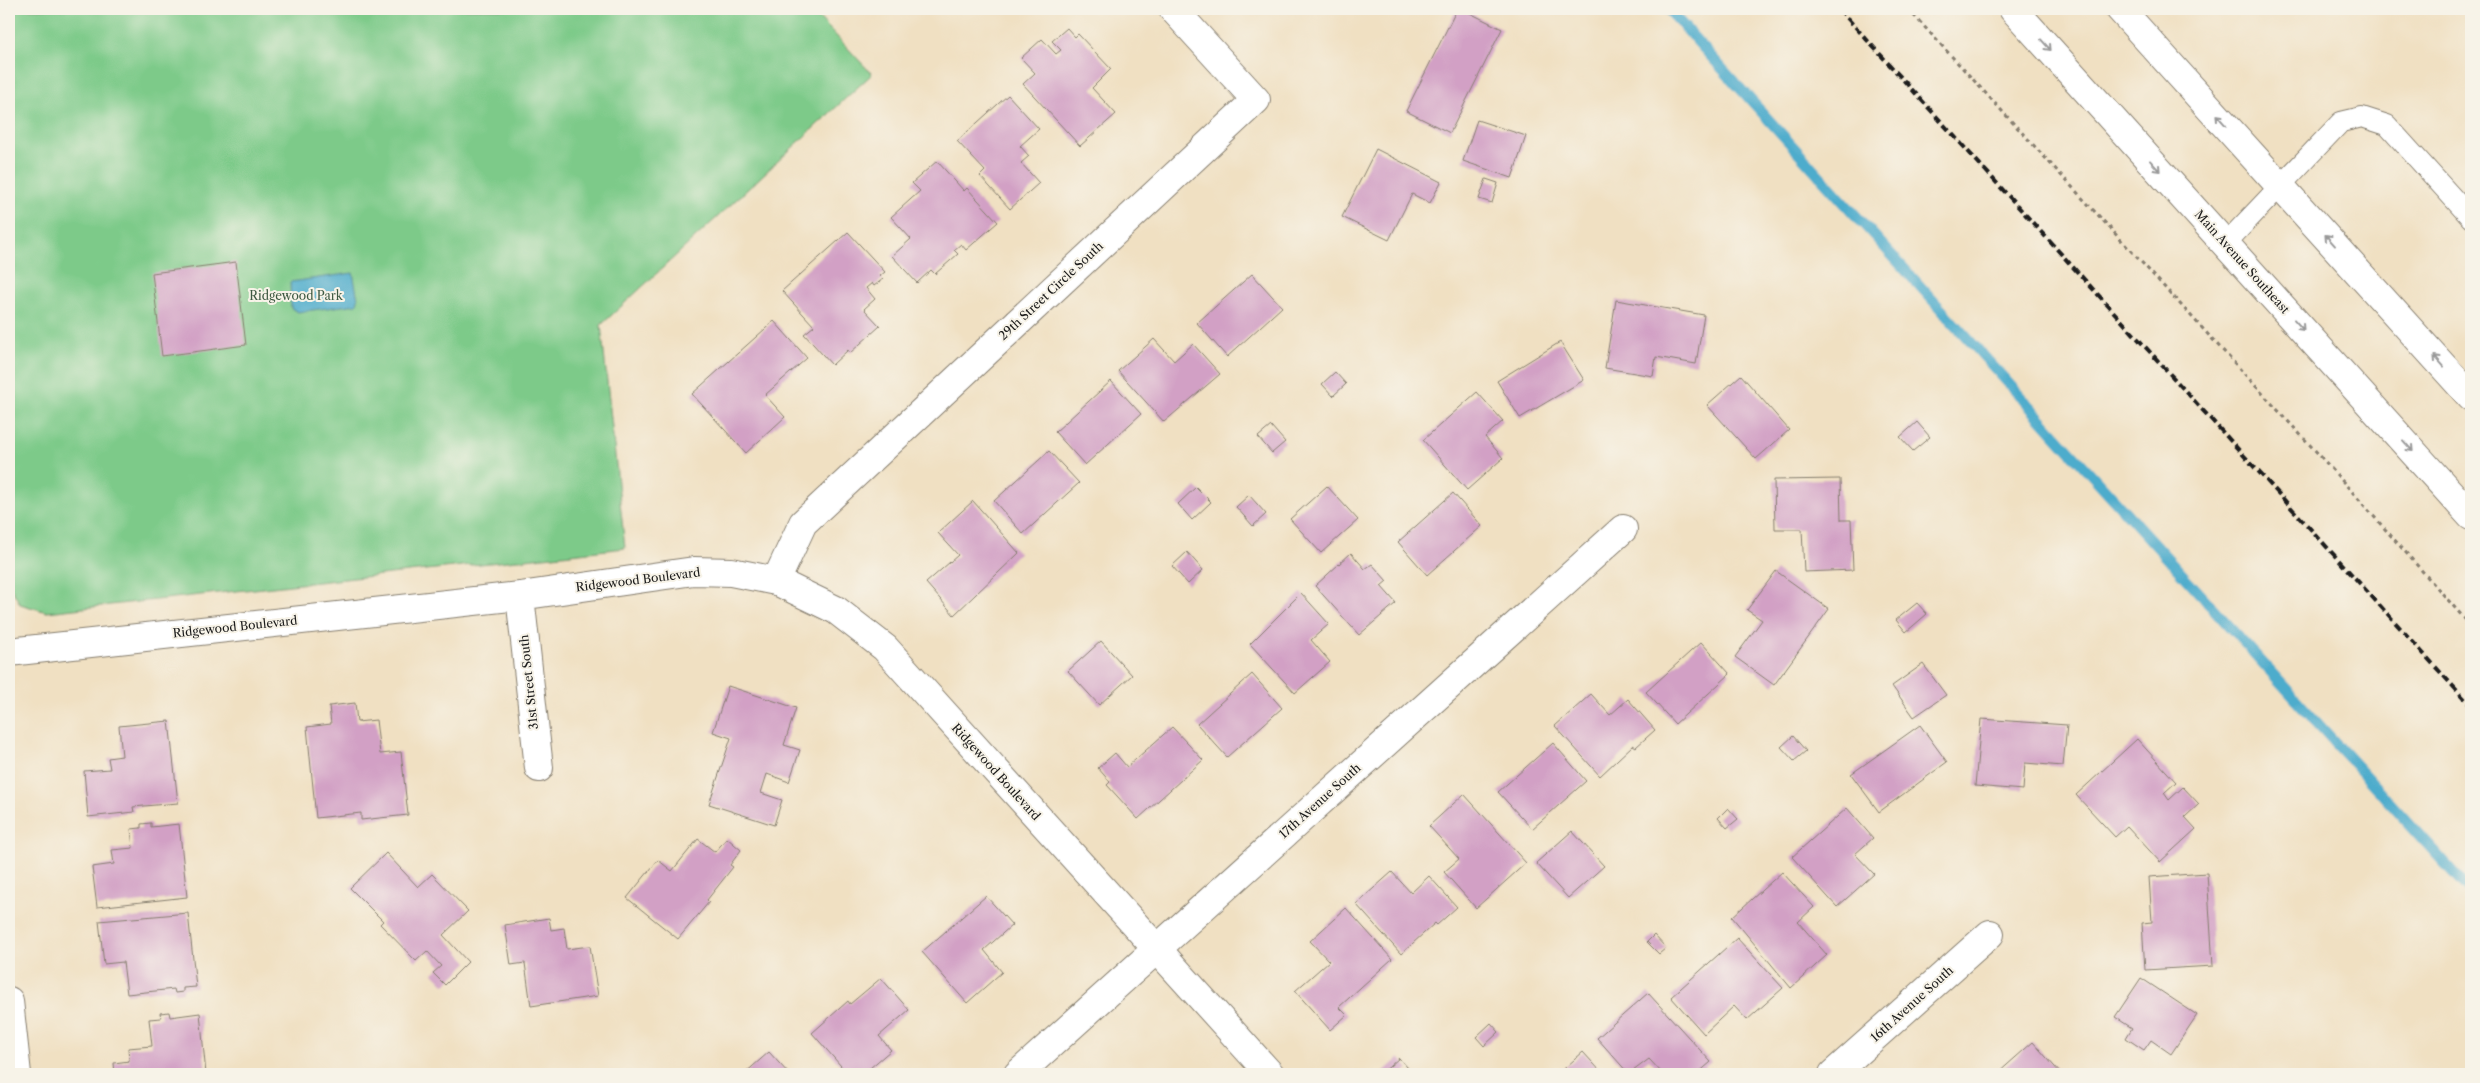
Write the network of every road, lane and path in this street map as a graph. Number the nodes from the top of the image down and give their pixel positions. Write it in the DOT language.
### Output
graph roads {
  1 [pos="1173,9"];
  2 [pos="1908,9"];
  3 [pos="2013,9"];
  4 [pos="2120,9"];
  5 [pos="2280,185"];
  6 [pos="2471,218"];
  7 [pos="2225,244"];
  8 [pos="2471,397"];
  9 [pos="2471,516"];
  10 [pos="1623,529"];
  11 [pos="776,581"];
  12 [pos="520,596"];
  13 [pos="2471,626"];
  14 [pos="9,652"];
  15 [pos="538,768"];
  16 [pos="1990,934"];
  17 [pos="1156,949"];
  18 [pos="9,1001"];
  19 [pos="17,1074"];
  20 [pos="1018,1074"];
  21 [pos="1270,1074"];
  22 [pos="1834,1074"];
  1 -- 11 [label="street, 29th Street Circle South"];
  2 -- 13 [label="path"];
  3 -- 7 [label="street, Main Avenue Southeast, one-way"];
  5 -- 4 [label="street, one-way"];
  5 -- 6 [label="lane"];
  5 -- 7 [label="lane"];
  8 -- 5 [label="street, one-way"];
  7 -- 9 [label="street, Main Avenue Southeast, one-way"];
  10 -- 17 [label="street, 17th Avenue South"];
  11 -- 12 [label="street, Ridgewood Boulevard"];
  11 -- 17 [label="street, Ridgewood Boulevard"];
  12 -- 14 [label="street, Ridgewood Boulevard"];
  12 -- 15 [label="street, 31st Street South"];
  16 -- 22 [label="street, 16th Avenue South"];
  17 -- 20 [label="street, 17th Avenue South"];
  17 -- 21 [label="street, Ridgewood Boulevard"];
  18 -- 19 [label="street"];
}
